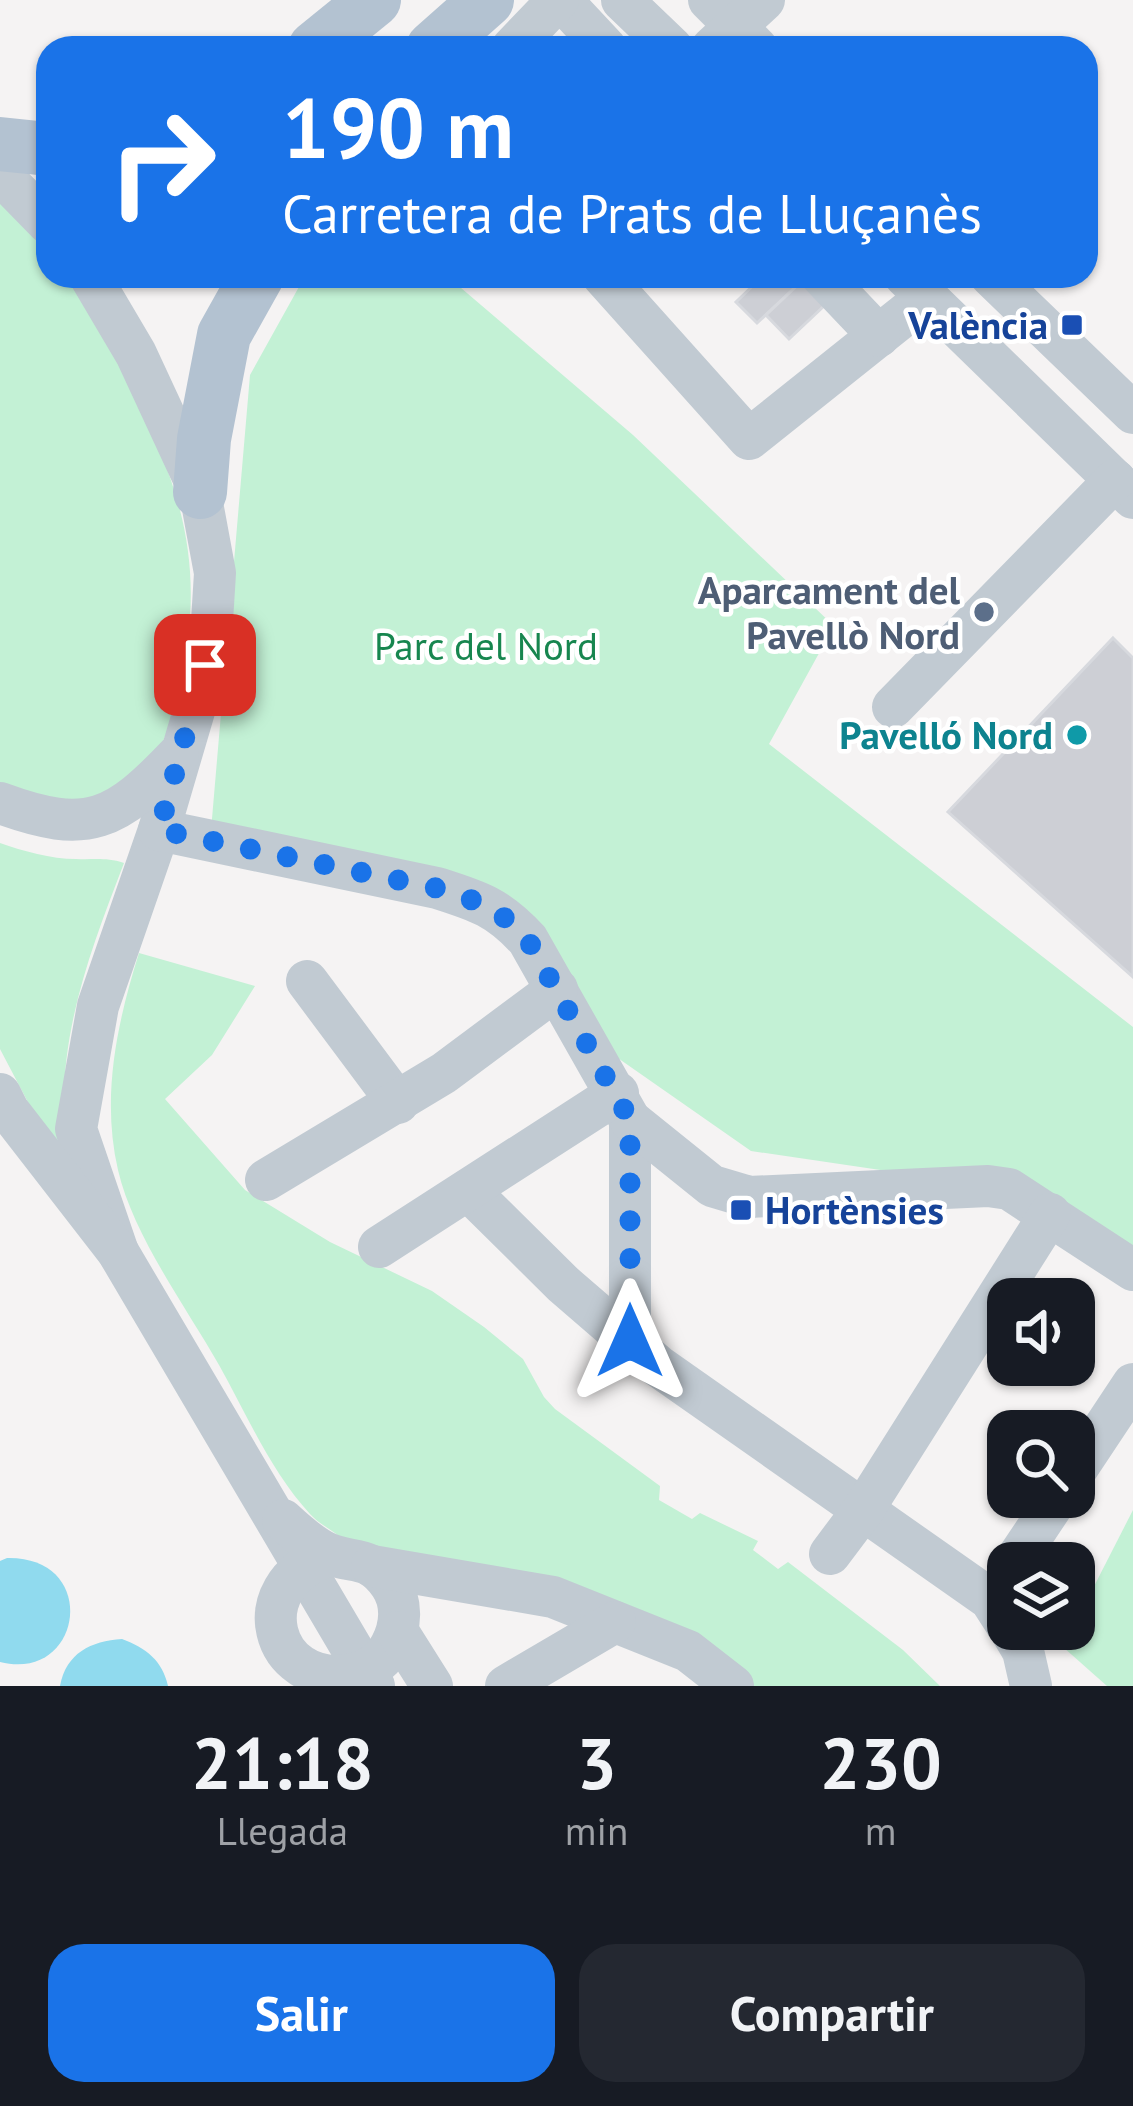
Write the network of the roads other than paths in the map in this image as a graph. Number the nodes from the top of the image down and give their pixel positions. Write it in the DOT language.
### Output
graph roads {
  1 [pos="374,0"];
  2 [pos="560,0"];
  3 [pos="622,0"];
  4 [pos="330,36"];
  5 [pos="524,36"];
  6 [pos="594,36"];
  7 [pos="660,36"];
  8 [pos="0,145"];
  9 [pos="36,148"];
  10 [pos="0,174"];
  11 [pos="36,211"];
  12 [pos="96,288"];
  13 [pos="250,288"];
  14 [pos="614,288"];
  15 [pos="833,288"];
  16 [pos="915,288"];
  17 [pos="917,288"];
  18 [pos="1004,288"];
  19 [pos="879,336"];
  20 [pos="1084,366"];
  21 [pos="1042,408"];
  22 [pos="1133,413"];
  23 [pos="1124,489"];
  24 [pos="200,492"];
  25 [pos="893,707"];
  26 [pos="184,750"];
  27 [pos="0,803"];
  28 [pos="159,830"];
  29 [pos="307,981"];
  30 [pos="556,989"];
  31 [pos="0,1094"];
  32 [pos="398,1103"];
  33 [pos="624,1107"];
  34 [pos="266,1180"];
  35 [pos="468,1190"];
  36 [pos="1050,1214"];
  37 [pos="379,1247"];
  38 [pos="118,1252"];
  39 [pos="1133,1270"];
  40 [pos="630,1341"];
  41 [pos="1133,1384"];
  42 [pos="1095,1441"];
  43 [pos="268,1508"];
  44 [pos="863,1510"];
  45 [pos="830,1554"];
  46 [pos="316,1560"];
  47 [pos="373,1566"];
  48 [pos="987,1595"];
  49 [pos="615,1622"];
  50 [pos="276,1629"];
  51 [pos="398,1632"];
  52 [pos="1023,1650"];
  53 [pos="337,1682"];
  54 [pos="432,1686"];
  55 [pos="506,1686"];
  56 [pos="733,1686"];
  57 [pos="1031,1686"];
  1 -- 4 [label="main road"];
  2 -- 5 [label="street"];
  2 -- 6 [label="street"];
  3 -- 7 [label="street"];
  8 -- 9 [label="main road"];
  10 -- 11 [label="street"];
  12 -- 24 [label="street"];
  13 -- 24 [label="main road"];
  14 -- 19 [label="street"];
  15 -- 19 [label="street"];
  16 -- 19 [label="street"];
  17 -- 21 [label="street"];
  18 -- 20 [label="street"];
  20 -- 21 [label="street"];
  20 -- 22 [label="street"];
  21 -- 23 [label="street"];
  23 -- 25 [label="street"];
  24 -- 26 [label="street"];
  26 -- 27 [label="street"];
  26 -- 28 [label="street"];
  28 -- 30 [label="street"];
  28 -- 38 [label="street"];
  29 -- 32 [label="street"];
  30 -- 32 [label="street"];
  30 -- 33 [label="street"];
  31 -- 38 [label="street"];
  32 -- 34 [label="street"];
  33 -- 35 [label="street"];
  33 -- 36 [label="street"];
  33 -- 40 [label="street"];
  35 -- 37 [label="street"];
  35 -- 40 [label="street"];
  36 -- 39 [label="street"];
  36 -- 44 [label="street"];
  38 -- 43 [label="street"];
  40 -- 44 [label="street"];
  41 -- 42 [label="street"];
  43 -- 46 [label="street"];
  43 -- 50 [label="street"];
  44 -- 45 [label="street"];
  44 -- 48 [label="street"];
  46 -- 47 [label="street"];
  46 -- 50 [label="street"];
  46 -- 53 [label="street"];
  47 -- 49 [label="street"];
  47 -- 51 [label="street"];
  49 -- 55 [label="street"];
  49 -- 56 [label="street"];
  50 -- 53 [label="street"];
  51 -- 53 [label="street"];
  51 -- 54 [label="street"];
  52 -- 57 [label="street"];
}
